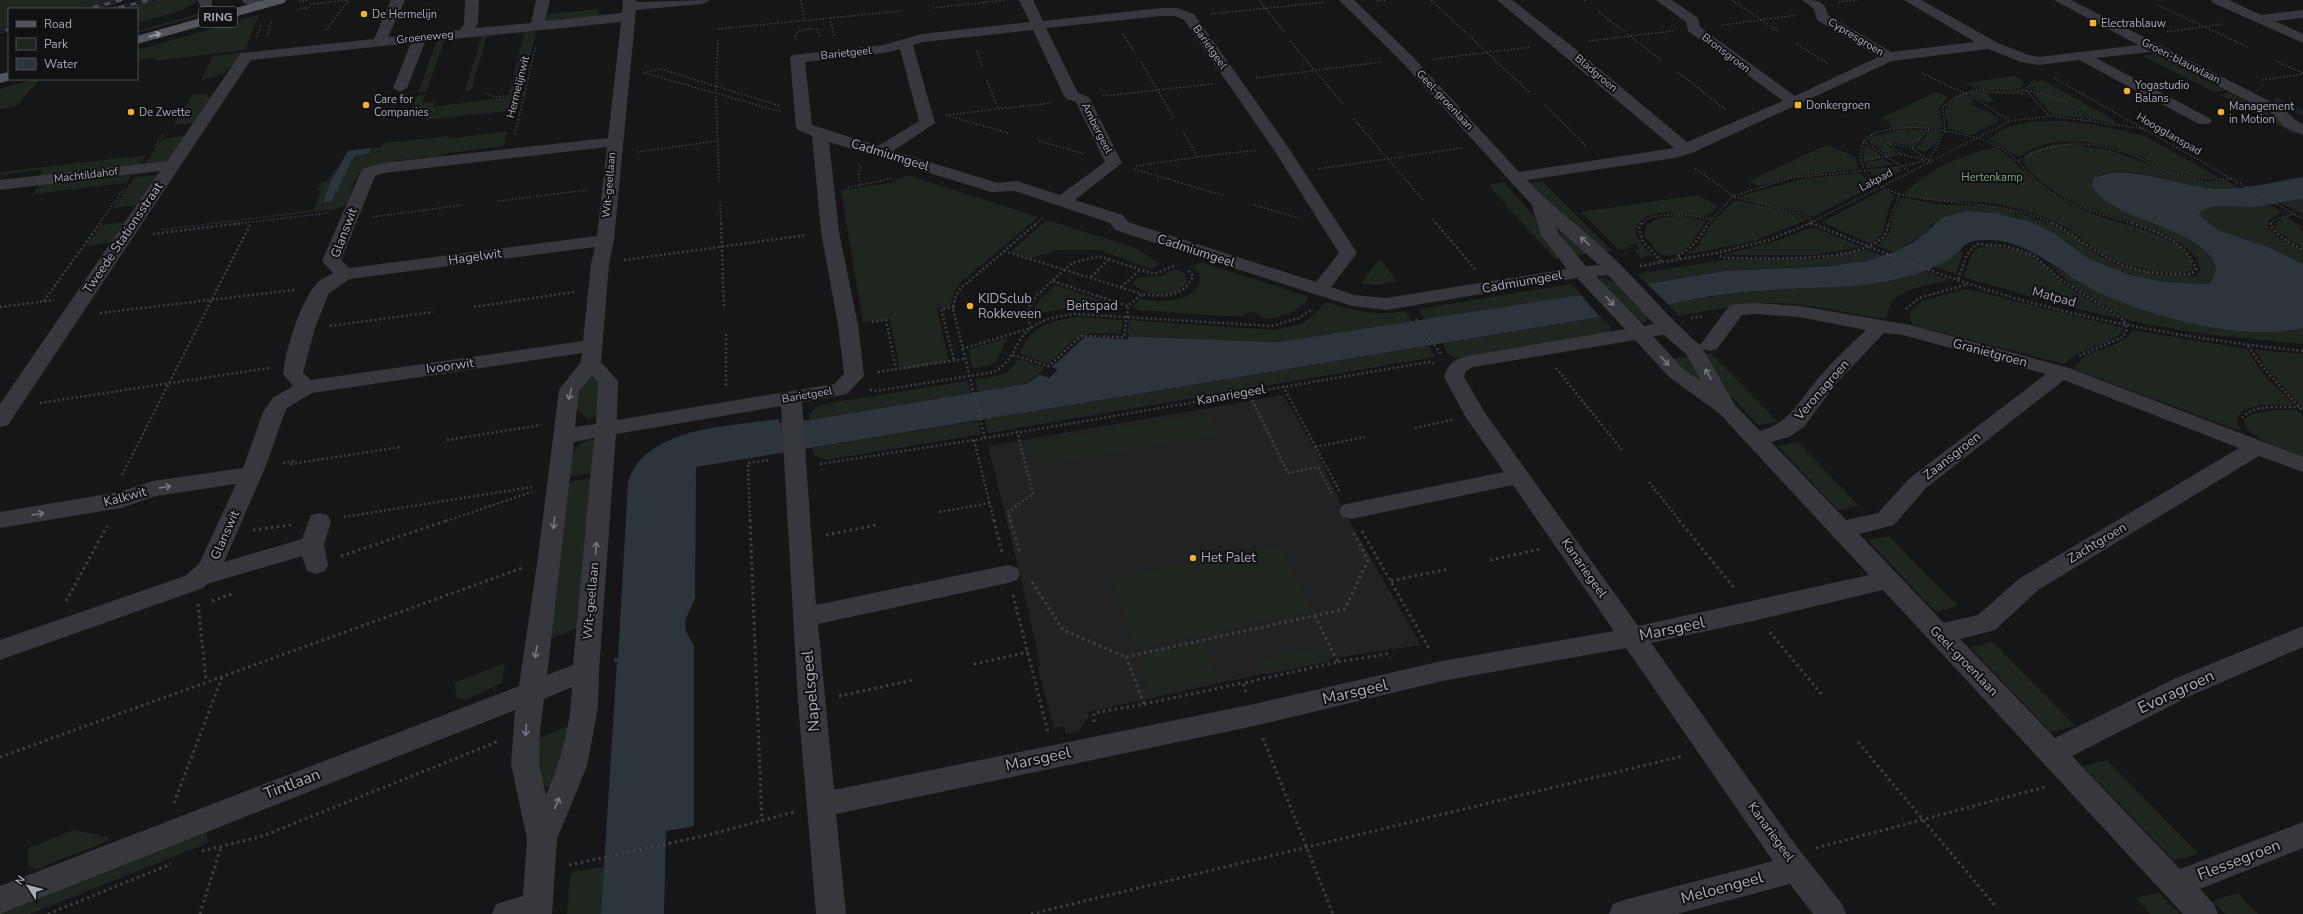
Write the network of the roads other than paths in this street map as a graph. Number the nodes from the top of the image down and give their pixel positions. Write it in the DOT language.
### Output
graph roads {
  1 [pos="236,0"];
  2 [pos="249,0"];
  3 [pos="279,0"];
  4 [pos="398,0"];
  5 [pos="472,0"];
  6 [pos="543,0"];
  7 [pos="703,0"];
  8 [pos="1026,0"];
  9 [pos="1346,0"];
  10 [pos="1504,0"];
  11 [pos="1663,0"];
  12 [pos="1809,0"];
  13 [pos="1911,0"];
  14 [pos="2061,0"];
  15 [pos="2218,0"];
  16 [pos="260,2"];
  17 [pos="207,4"];
  18 [pos="629,8"];
  19 [pos="2303,14"];
  20 [pos="220,17"];
  21 [pos="2260,19"];
  22 [pos="537,26"];
  23 [pos="1037,26"];
  24 [pos="138,27"];
  25 [pos="465,33"];
  26 [pos="420,38"];
  27 [pos="2303,39"];
  28 [pos="138,40"];
  29 [pos="379,42"];
  30 [pos="905,43"];
  31 [pos="1992,44"];
  32 [pos="2154,47"];
  33 [pos="250,49"];
  34 [pos="2081,56"];
  35 [pos="1889,57"];
  36 [pos="400,88"];
  37 [pos="2259,101"];
  38 [pos="1794,102"];
  39 [pos="2303,118"];
  40 [pos="2204,121"];
  41 [pos="2303,130"];
  42 [pos="820,134"];
  43 [pos="613,149"];
  44 [pos="880,152"];
  45 [pos="1681,152"];
  46 [pos="172,165"];
  47 [pos="1516,177"];
  48 [pos="0,185"];
  49 [pos="1063,201"];
  50 [pos="1540,204"];
  51 [pos="604,240"];
  52 [pos="1612,270"];
  53 [pos="1583,273"];
  54 [pos="345,274"];
  55 [pos="1320,289"];
  56 [pos="1668,328"];
  57 [pos="1879,328"];
  58 [pos="1638,333"];
  59 [pos="1710,345"];
  60 [pos="593,354"];
  61 [pos="2062,372"];
  62 [pos="306,387"];
  63 [pos="6,406"];
  64 [pos="792,406"];
  65 [pos="1726,408"];
  66 [pos="606,429"];
  67 [pos="565,436"];
  68 [pos="1755,439"];
  69 [pos="2252,445"];
  70 [pos="2303,465"];
  71 [pos="252,471"];
  72 [pos="1519,476"];
  73 [pos="1346,513"];
  74 [pos="0,520"];
  75 [pos="320,521"];
  76 [pos="1841,530"];
  77 [pos="1019,570"];
  78 [pos="202,577"];
  79 [pos="1888,580"];
  80 [pos="805,617"];
  81 [pos="1938,634"];
  82 [pos="2303,636"];
  83 [pos="1633,637"];
  84 [pos="0,650"];
  85 [pos="586,671"];
  86 [pos="530,692"];
  87 [pos="2052,753"];
  88 [pos="822,805"];
  89 [pos="2303,835"];
  90 [pos="542,839"];
  91 [pos="1792,862"];
  92 [pos="2175,884"];
  93 [pos="0,900"];
  94 [pos="537,910"];
  95 [pos="507,914"];
  96 [pos="830,914"];
  97 [pos="1624,914"];
  98 [pos="1831,914"];
  99 [pos="2203,914"];
  1 -- 17 [label="main road, RING"];
  2 -- 16 [label="street"];
  3 -- 16 [label="main road, RING"];
  4 -- 29 [label="street"];
  5 -- 25 [label="street"];
  6 -- 22 [label="street"];
  7 -- 18 [label="street, Groeneweg"];
  8 -- 23 [label="street, Ambergeel"];
  9 -- 47 [label="street, Geel-groenlaan"];
  10 -- 45 [label="street, Bladgroen"];
  11 -- 38 [label="street, Bronsgroen"];
  12 -- 35 [label="street, Cypresgroen"];
  13 -- 31 [label="street"];
  14 -- 32 [label="street, Groen-blauwlaan"];
  15 -- 21 [label="street"];
  16 -- 20 [label="main road, RING"];
  17 -- 20 [label="street"];
  17 -- 24 [label="main road, RING"];
  18 -- 22 [label="street, Groeneweg"];
  18 -- 43 [label="street, Wit-geellaan"];
  19 -- 21 [label="street"];
  28 -- 20 [label="main road, RING, one-way"];
  21 -- 27 [label="street"];
  22 -- 25 [label="street, Groeneweg"];
  23 -- 30 [label="street, Barietgeel"];
  23 -- 49 [label="street, Ambergeel"];
  23 -- 55 [label="street, Barietgeel"];
  25 -- 26 [label="street, Groeneweg"];
  26 -- 29 [label="street, Groeneweg"];
  26 -- 36 [label="street"];
  29 -- 33 [label="street, Groeneweg"];
  30 -- 42 [label="street, Barietgeel"];
  30 -- 44 [label="street"];
  31 -- 34 [label="street"];
  31 -- 35 [label="street"];
  32 -- 34 [label="street"];
  32 -- 37 [label="street, Groen-blauwlaan"];
  33 -- 46 [label="street, Tweede Stationsstraat"];
  34 -- 40 [label="street"];
  35 -- 38 [label="street"];
  37 -- 39 [label="street, Groen-blauwlaan"];
  37 -- 41 [label="street, Groen-blauwlaan"];
  38 -- 45 [label="street"];
  42 -- 44 [label="street, Cadmiumgeel"];
  42 -- 64 [label="street, Barietgeel"];
  43 -- 51 [label="street, Wit-geellaan"];
  43 -- 54 [label="street, Glanswit"];
  44 -- 49 [label="street, Cadmiumgeel"];
  45 -- 47 [label="street"];
  46 -- 48 [label="street, Machtildahof"];
  46 -- 63 [label="street, Tweede Stationsstraat"];
  47 -- 50 [label="street, Geel-groenlaan"];
  49 -- 55 [label="street, Cadmiumgeel"];
  52 -- 50 [label="street, Geel-groenlaan, one-way"];
  50 -- 53 [label="street, Geel-groenlaan"];
  51 -- 54 [label="street, Hagelwit"];
  51 -- 60 [label="street, Wit-geellaan"];
  52 -- 53 [label="street"];
  52 -- 56 [label="street, Geel-groenlaan"];
  53 -- 55 [label="street, Cadmiumgeel"];
  53 -- 58 [label="street, Geel-groenlaan, one-way"];
  54 -- 62 [label="street, Glanswit"];
  56 -- 58 [label="street"];
  65 -- 56 [label="street, Geel-groenlaan, one-way"];
  57 -- 59 [label="street, Granietgroen"];
  57 -- 61 [label="street, Granietgroen"];
  57 -- 68 [label="street, Veronagroen"];
  58 -- 65 [label="street, Geel-groenlaan, one-way"];
  58 -- 72 [label="street, Kanariegeel"];
  60 -- 62 [label="street, Ivoorwit"];
  60 -- 66 [label="street, Wit-geellaan"];
  60 -- 67 [label="street, Wit-geellaan, one-way"];
  61 -- 69 [label="street, Granietgroen"];
  61 -- 76 [label="street, Zaansgroen"];
  62 -- 71 [label="street, Glanswit"];
  64 -- 66 [label="street, Barietgeel"];
  64 -- 80 [label="street, Napelsgeel"];
  65 -- 68 [label="street, Geel-groenlaan"];
  66 -- 67 [label="street, Barietgeel"];
  85 -- 66 [label="street, Wit-geellaan, one-way"];
  67 -- 86 [label="street, Wit-geellaan, one-way"];
  68 -- 76 [label="street, Geel-groenlaan"];
  69 -- 70 [label="street, Granietgroen"];
  69 -- 81 [label="street, Zachtgroen"];
  74 -- 71 [label="street, Kalkwit, one-way"];
  71 -- 78 [label="street, Glanswit"];
  72 -- 73 [label="street"];
  72 -- 83 [label="street, Kanariegeel"];
  75 -- 78 [label="street, Glanswit"];
  76 -- 79 [label="street, Geel-groenlaan"];
  77 -- 80 [label="street"];
  78 -- 84 [label="street, Glanswit"];
  79 -- 81 [label="street, Geel-groenlaan"];
  79 -- 83 [label="street, Marsgeel"];
  80 -- 88 [label="street, Napelsgeel"];
  81 -- 87 [label="street, Geel-groenlaan"];
  82 -- 87 [label="street, Evoragroen"];
  83 -- 88 [label="street, Marsgeel"];
  83 -- 91 [label="street, Kanariegeel"];
  85 -- 86 [label="street, Tintlaan"];
  90 -- 85 [label="street, Wit-geellaan, one-way"];
  86 -- 90 [label="street, Wit-geellaan, one-way"];
  86 -- 93 [label="street, Tintlaan"];
  87 -- 92 [label="street, Geel-groenlaan"];
  88 -- 96 [label="street, Napelsgeel"];
  89 -- 92 [label="street, Flessegroen"];
  90 -- 94 [label="street, Wit-geellaan"];
  91 -- 97 [label="street, Meloengeel"];
  91 -- 98 [label="street, Kanariegeel"];
  92 -- 99 [label="street, Geel-groenlaan"];
  94 -- 95 [label="street"];
}
